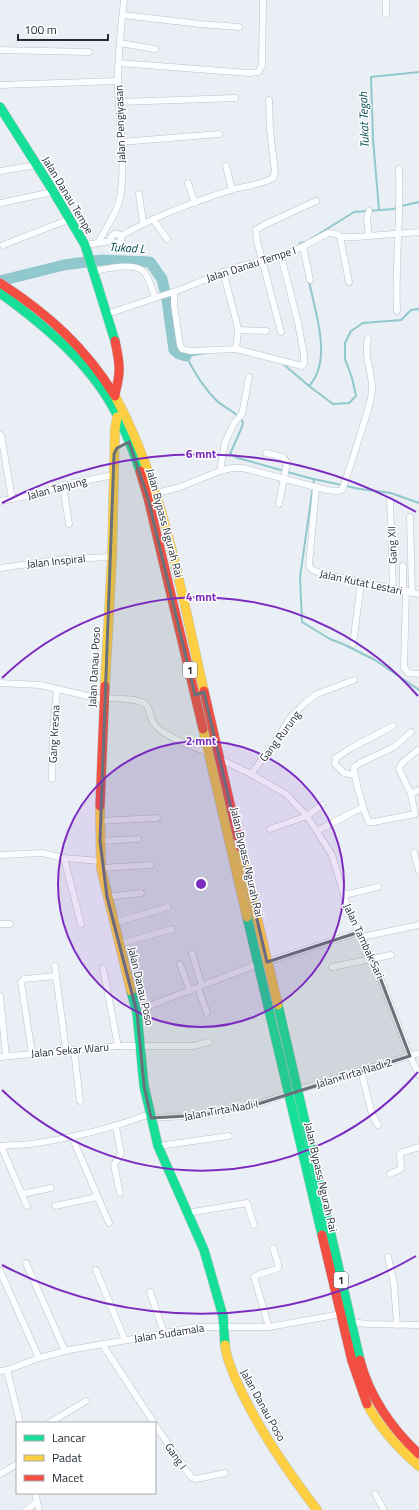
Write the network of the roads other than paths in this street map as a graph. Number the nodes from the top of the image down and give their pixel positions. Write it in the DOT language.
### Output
graph roads {
  1 [pos="124,0"];
  2 [pos="263,0"];
  3 [pos="386,0"];
  4 [pos="386,14"];
  5 [pos="123,15"];
  6 [pos="239,27"];
  7 [pos="120,43"];
  8 [pos="155,49"];
  9 [pos="0,50"];
  10 [pos="89,52"];
  11 [pos="119,63"];
  12 [pos="118,81"];
  13 [pos="0,85"];
  14 [pos="235,98"];
  15 [pos="269,100"];
  16 [pos="119,102"];
  17 [pos="0,108"];
  18 [pos="219,134"];
  19 [pos="121,142"];
  20 [pos="36,165"];
  21 [pos="226,166"];
  22 [pos="399,169"];
  23 [pos="0,171"];
  24 [pos="188,183"];
  25 [pos="232,190"];
  26 [pos="53,192"];
  27 [pos="138,194"];
  28 [pos="316,201"];
  29 [pos="0,203"];
  30 [pos="195,203"];
  31 [pos="369,211"];
  32 [pos="70,219"];
  33 [pos="153,219"];
  34 [pos="143,223"];
  35 [pos="419,232"];
  36 [pos="398,234"];
  37 [pos="369,235"];
  38 [pos="340,237"];
  39 [pos="168,238"];
  40 [pos="98,243"];
  41 [pos="3,245"];
  42 [pos="303,246"];
  43 [pos="86,249"];
  44 [pos="281,256"];
  45 [pos="262,261"];
  46 [pos="93,270"];
  47 [pos="223,272"];
  48 [pos="310,280"];
  49 [pos="0,282"];
  50 [pos="349,282"];
  51 [pos="3,292"];
  52 [pos="173,292"];
  53 [pos="159,297"];
  54 [pos="397,311"];
  55 [pos="107,314"];
  56 [pos="238,330"];
  57 [pos="266,331"];
  58 [pos="281,332"];
  59 [pos="368,339"];
  60 [pos="236,349"];
  61 [pos="249,377"];
  62 [pos="115,394"];
  63 [pos="117,417"];
  64 [pos="1,435"];
  65 [pos="129,442"];
  66 [pos="266,453"];
  67 [pos="114,454"];
  68 [pos="220,471"];
  69 [pos="114,475"];
  70 [pos="284,478"];
  71 [pos="63,485"];
  72 [pos="313,487"];
  73 [pos="157,493"];
  74 [pos="12,499"];
  75 [pos="390,500"];
  76 [pos="0,501"];
  77 [pos="280,504"];
  78 [pos="410,516"];
  79 [pos="69,524"];
  80 [pos="112,557"];
  81 [pos="393,565"];
  82 [pos="403,566"];
  83 [pos="412,566"];
  84 [pos="0,568"];
  85 [pos="361,583"];
  86 [pos="393,589"];
  87 [pos="410,592"];
  88 [pos="353,644"];
  89 [pos="419,674"];
  90 [pos="354,680"];
  91 [pos="0,683"];
  92 [pos="57,689"];
  93 [pos="200,694"];
  94 [pos="105,699"];
  95 [pos="393,726"];
  96 [pos="411,732"];
  97 [pos="419,749"];
  98 [pos="209,753"];
  99 [pos="220,760"];
  100 [pos="251,774"];
  101 [pos="354,775"];
  102 [pos="52,779"];
  103 [pos="419,790"];
  104 [pos="411,794"];
  105 [pos="322,806"];
  106 [pos="363,807"];
  107 [pos="417,813"];
  108 [pos="307,816"];
  109 [pos="156,818"];
  110 [pos="100,821"];
  111 [pos="270,829"];
  112 [pos="317,831"];
  113 [pos="138,839"];
  114 [pos="100,841"];
  115 [pos="414,853"];
  116 [pos="0,855"];
  117 [pos="64,858"];
  118 [pos="101,864"];
  119 [pos="151,865"];
  120 [pos="419,872"];
  121 [pos="378,887"];
  122 [pos="140,894"];
  123 [pos="344,895"];
  124 [pos="107,897"];
  125 [pos="168,907"];
  126 [pos="114,923"];
  127 [pos="0,924"];
  128 [pos="10,924"];
  129 [pos="81,924"];
  130 [pos="419,925"];
  131 [pos="172,929"];
  132 [pos="361,935"];
  133 [pos="119,944"];
  134 [pos="192,953"];
  135 [pos="391,955"];
  136 [pos="373,958"];
  137 [pos="262,963"];
  138 [pos="180,964"];
  139 [pos="55,966"];
  140 [pos="332,967"];
  141 [pos="103,968"];
  142 [pos="56,976"];
  143 [pos="200,987"];
  144 [pos="190,991"];
  145 [pos="0,996"];
  146 [pos="136,1011"];
  147 [pos="207,1013"];
  148 [pos="210,1042"];
  149 [pos="118,1046"];
  150 [pos="141,1046"];
  151 [pos="66,1050"];
  152 [pos="74,1050"];
  153 [pos="419,1053"];
  154 [pos="32,1054"];
  155 [pos="410,1056"];
  156 [pos="3,1057"];
  157 [pos="361,1071"];
  158 [pos="419,1075"];
  159 [pos="294,1092"];
  160 [pos="80,1101"];
  161 [pos="150,1116"];
  162 [pos="378,1125"];
  163 [pos="116,1127"];
  164 [pos="228,1136"];
  165 [pos="72,1137"];
  166 [pos="1,1146"];
  167 [pos="158,1146"];
  168 [pos="419,1147"];
  169 [pos="390,1174"];
  170 [pos="51,1188"];
  171 [pos="120,1193"];
  172 [pos="22,1194"];
  173 [pos="98,1197"];
  174 [pos="27,1206"];
  175 [pos="55,1206"];
  176 [pos="187,1213"];
  177 [pos="109,1223"];
  178 [pos="254,1225"];
  179 [pos="273,1248"];
  180 [pos="388,1257"];
  181 [pos="26,1262"];
  182 [pos="96,1270"];
  183 [pos="0,1271"];
  184 [pos="150,1292"];
  185 [pos="341,1314"];
  186 [pos="352,1322"];
  187 [pos="398,1325"];
  188 [pos="419,1325"];
  189 [pos="224,1327"];
  190 [pos="269,1327"];
  191 [pos="164,1333"];
  192 [pos="125,1340"];
  193 [pos="102,1344"];
  194 [pos="65,1351"];
  195 [pos="39,1358"];
  196 [pos="7,1370"];
  197 [pos="0,1371"];
  198 [pos="86,1401"];
  199 [pos="20,1422"];
  200 [pos="51,1422"];
  201 [pos="153,1422"];
  202 [pos="156,1427"];
  203 [pos="419,1454"];
  204 [pos="16,1465"];
  205 [pos="419,1466"];
  206 [pos="225,1473"];
  207 [pos="0,1474"];
  208 [pos="35,1494"];
  209 [pos="375,1494"];
  210 [pos="37,1502"];
  211 [pos="26,1510"];
  212 [pos="39,1510"];
  213 [pos="317,1510"];
  214 [pos="384,1510"];
  1 -- 5 [label="street, Jalan Pengiyasan"];
  2 -- 11 [label="street"];
  3 -- 4 [label="street"];
  5 -- 6 [label="street"];
  5 -- 7 [label="street, Jalan Pengiyasan"];
  7 -- 8 [label="street"];
  7 -- 11 [label="street, Jalan Pengiyasan"];
  9 -- 10 [label="street"];
  11 -- 12 [label="street, Jalan Pengiyasan"];
  12 -- 13 [label="street"];
  12 -- 16 [label="street, Jalan Pengiyasan"];
  14 -- 16 [label="street"];
  15 -- 25 [label="street"];
  16 -- 19 [label="street, Jalan Pengiyasan"];
  17 -- 20 [label="main road, Jalan Danau Tempe"];
  18 -- 19 [label="street"];
  19 -- 40 [label="street, Jalan Pengiyasan"];
  20 -- 23 [label="street"];
  20 -- 26 [label="main road, Jalan Danau Tempe"];
  21 -- 25 [label="street"];
  22 -- 36 [label="street"];
  24 -- 30 [label="street"];
  25 -- 30 [label="street"];
  26 -- 29 [label="street"];
  26 -- 32 [label="main road, Jalan Danau Tempe"];
  27 -- 34 [label="street"];
  28 -- 45 [label="street"];
  30 -- 33 [label="street"];
  31 -- 37 [label="street"];
  32 -- 41 [label="street"];
  32 -- 43 [label="main road, Jalan Danau Tempe"];
  33 -- 34 [label="street"];
  33 -- 39 [label="street"];
  34 -- 40 [label="street"];
  35 -- 36 [label="street, Jalan Danau Tempe I"];
  36 -- 37 [label="street, Jalan Danau Tempe I"];
  36 -- 54 [label="street"];
  37 -- 38 [label="street, Jalan Danau Tempe I"];
  38 -- 42 [label="street, Jalan Danau Tempe I"];
  38 -- 50 [label="street"];
  40 -- 43 [label="street"];
  42 -- 44 [label="street, Jalan Danau Tempe I"];
  42 -- 48 [label="street"];
  43 -- 46 [label="main road, Jalan Danau Tempe"];
  44 -- 45 [label="street, Jalan Danau Tempe I"];
  44 -- 60 [label="street"];
  45 -- 47 [label="street, Jalan Danau Tempe I"];
  45 -- 58 [label="street"];
  46 -- 53 [label="street"];
  46 -- 55 [label="main road, Jalan Danau Tempe"];
  47 -- 52 [label="street, Jalan Danau Tempe I"];
  47 -- 56 [label="street"];
  49 -- 51 [label="main road, Jalan Bypass Ngurah Rai / 1"];
  51 -- 62 [label="main road, Jalan Bypass Ngurah Rai / 1"];
  51 -- 63 [label="main road, Jalan Bypass Ngurah Rai / 1"];
  52 -- 53 [label="street, Jalan Danau Tempe I"];
  52 -- 60 [label="street"];
  53 -- 55 [label="street, Jalan Danau Tempe I"];
  55 -- 62 [label="main road, Jalan Danau Tempe"];
  56 -- 57 [label="street"];
  56 -- 60 [label="street"];
  59 -- 72 [label="street"];
  61 -- 68 [label="street"];
  62 -- 73 [label="main road, Jalan Bypass Ngurah Rai / 1"];
  63 -- 65 [label="main road, Jalan Bypass Ngurah Rai / 1"];
  63 -- 67 [label="main road, Jalan Danau Poso"];
  64 -- 74 [label="street"];
  65 -- 67 [label="main road"];
  65 -- 93 [label="main road, Jalan Bypass Ngurah Rai / 1"];
  66 -- 70 [label="street"];
  67 -- 69 [label="main road, Jalan Danau Poso"];
  68 -- 70 [label="street"];
  68 -- 73 [label="street"];
  69 -- 71 [label="street, Jalan Tanjung"];
  69 -- 80 [label="main road, Jalan Danau Poso"];
  70 -- 72 [label="street"];
  70 -- 77 [label="street"];
  71 -- 74 [label="street, Jalan Tanjung"];
  71 -- 79 [label="street"];
  72 -- 85 [label="street, Jalan Kutat Lestari"];
  73 -- 93 [label="main road, Jalan Bypass Ngurah Rai / 1"];
  74 -- 76 [label="street, Jalan Tanjung"];
  75 -- 81 [label="street, Gang XII"];
  78 -- 83 [label="street"];
  80 -- 84 [label="street, Jalan Inspiral"];
  80 -- 94 [label="main road, Jalan Danau Poso"];
  81 -- 82 [label="street"];
  81 -- 86 [label="street, Gang XII"];
  82 -- 83 [label="street"];
  82 -- 87 [label="street"];
  83 -- 87 [label="street"];
  85 -- 86 [label="street, Jalan Kutat Lestari"];
  85 -- 88 [label="street"];
  86 -- 87 [label="street, Jalan Kutat Lestari"];
  87 -- 89 [label="street"];
  90 -- 100 [label="street, Gang Rurung"];
  91 -- 92 [label="street"];
  92 -- 94 [label="street"];
  92 -- 102 [label="street, Gang Kresna"];
  93 -- 98 [label="main road, Jalan Bypass Ngurah Rai / 1"];
  93 -- 99 [label="main road, Jalan Bypass Ngurah Rai / 1"];
  94 -- 98 [label="street"];
  94 -- 110 [label="main road, Jalan Danau Poso"];
  95 -- 101 [label="street"];
  96 -- 101 [label="street"];
  97 -- 104 [label="street"];
  98 -- 137 [label="main road, Jalan Bypass Ngurah Rai / 1"];
  99 -- 100 [label="street, Jalan Tambak Sari"];
  99 -- 137 [label="main road, Jalan Bypass Ngurah Rai / 1"];
  100 -- 108 [label="street, Jalan Tambak Sari"];
  101 -- 106 [label="street"];
  103 -- 104 [label="street"];
  104 -- 107 [label="street"];
  105 -- 108 [label="street"];
  106 -- 107 [label="street"];
  106 -- 112 [label="street"];
  108 -- 111 [label="street"];
  108 -- 112 [label="street, Jalan Tambak Sari"];
  109 -- 110 [label="street"];
  110 -- 114 [label="main road, Jalan Danau Poso"];
  112 -- 123 [label="street, Jalan Tambak Sari"];
  113 -- 114 [label="street"];
  114 -- 118 [label="main road, Jalan Danau Poso"];
  115 -- 120 [label="street"];
  116 -- 117 [label="street"];
  117 -- 118 [label="street"];
  117 -- 129 [label="street"];
  118 -- 119 [label="street"];
  118 -- 124 [label="main road, Jalan Danau Poso"];
  121 -- 123 [label="street"];
  122 -- 124 [label="street"];
  123 -- 132 [label="street, Jalan Tambak Sari"];
  124 -- 126 [label="main road, Jalan Danau Poso"];
  125 -- 126 [label="street"];
  126 -- 133 [label="main road, Jalan Danau Poso"];
  127 -- 128 [label="street"];
  130 -- 132 [label="street"];
  131 -- 133 [label="street"];
  132 -- 136 [label="street, Jalan Tambak Sari"];
  132 -- 137 [label="street"];
  133 -- 146 [label="main road, Jalan Danau Poso"];
  134 -- 143 [label="street"];
  135 -- 136 [label="street"];
  136 -- 140 [label="street"];
  136 -- 155 [label="street, Jalan Tambak Sari"];
  137 -- 143 [label="street"];
  137 -- 159 [label="main road, Jalan Bypass Ngurah Rai / 1"];
  138 -- 144 [label="street"];
  139 -- 142 [label="street"];
  141 -- 149 [label="street"];
  142 -- 151 [label="street"];
  142 -- 154 [label="street"];
  143 -- 144 [label="street"];
  143 -- 147 [label="street"];
  144 -- 146 [label="street"];
  145 -- 156 [label="street"];
  146 -- 150 [label="main road, Jalan Danau Poso"];
  148 -- 150 [label="street, Jalan Sekar Waru"];
  149 -- 150 [label="street, Jalan Sekar Waru"];
  149 -- 152 [label="street, Jalan Sekar Waru"];
  150 -- 161 [label="main road, Jalan Danau Poso"];
  151 -- 152 [label="street, Jalan Sekar Waru"];
  151 -- 154 [label="street, Jalan Sekar Waru"];
  152 -- 160 [label="street"];
  153 -- 155 [label="street, Jalan Tirta Nadi 2"];
  154 -- 156 [label="street, Jalan Sekar Waru"];
  155 -- 157 [label="street, Jalan Tirta Nadi 2"];
  155 -- 158 [label="street, Jalan Tambak Sari"];
  157 -- 159 [label="street, Jalan Tirta Nadi 2"];
  157 -- 162 [label="street"];
  159 -- 161 [label="street, Jalan Tirta Nadi I"];
  159 -- 185 [label="main road, Jalan Bypass Ngurah Rai / 1"];
  159 -- 186 [label="main road, Jalan Bypass Ngurah Rai / 1"];
  161 -- 163 [label="street, Jalan Tirta Nadi I"];
  161 -- 167 [label="main road, Jalan Danau Poso"];
  163 -- 165 [label="street, Jalan Tirta Nadi I"];
  163 -- 171 [label="street"];
  164 -- 167 [label="street"];
  165 -- 166 [label="street, Jalan Tirta Nadi I"];
  165 -- 173 [label="street"];
  166 -- 172 [label="street"];
  167 -- 176 [label="main road, Jalan Danau Poso"];
  168 -- 169 [label="street"];
  170 -- 172 [label="street"];
  172 -- 174 [label="street"];
  173 -- 175 [label="street"];
  173 -- 177 [label="street"];
  176 -- 178 [label="street"];
  176 -- 189 [label="main road, Jalan Danau Poso"];
  179 -- 190 [label="street"];
  180 -- 187 [label="street"];
  181 -- 194 [label="street"];
  182 -- 192 [label="street"];
  183 -- 195 [label="street"];
  184 -- 191 [label="street"];
  185 -- 190 [label="street, Jalan Sudamala"];
  185 -- 205 [label="main road, Jalan Bypass Ngurah Rai / 1"];
  186 -- 187 [label="street"];
  186 -- 203 [label="main road, Jalan Bypass Ngurah Rai / 1"];
  187 -- 188 [label="street"];
  189 -- 190 [label="street, Jalan Sudamala"];
  189 -- 191 [label="street, Jalan Sudamala"];
  189 -- 213 [label="main road, Jalan Danau Poso"];
  191 -- 192 [label="street, Jalan Sudamala"];
  192 -- 193 [label="street, Jalan Sudamala"];
  193 -- 194 [label="street, Jalan Sudamala"];
  193 -- 201 [label="street, Gang I"];
  194 -- 195 [label="street, Jalan Sudamala"];
  195 -- 196 [label="street, Jalan Sudamala"];
  196 -- 197 [label="street, Jalan Sudamala"];
  196 -- 199 [label="street"];
  198 -- 200 [label="street"];
  202 -- 206 [label="street, Gang I"];
  204 -- 207 [label="street"];
  208 -- 210 [label="street"];
  209 -- 214 [label="street"];
  210 -- 211 [label="street"];
  210 -- 212 [label="street"];
}
